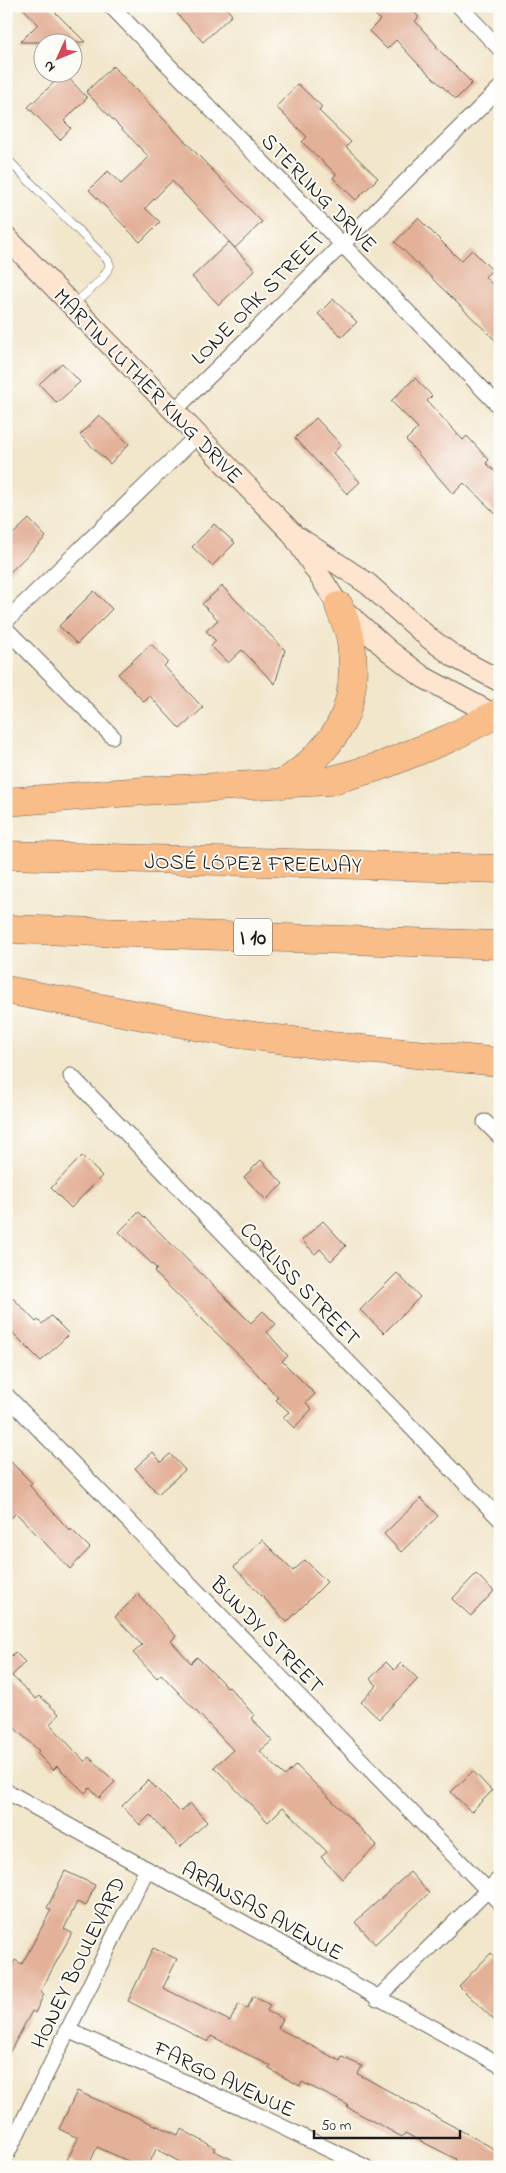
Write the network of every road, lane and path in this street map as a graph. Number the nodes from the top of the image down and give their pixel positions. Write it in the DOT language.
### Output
graph roads {
  1 [pos="110,6"];
  2 [pos="459,6"];
  3 [pos="500,49"];
  4 [pos="500,88"];
  5 [pos="6,158"];
  6 [pos="6,237"];
  7 [pos="341,244"];
  8 [pos="72,306"];
  9 [pos="500,407"];
  10 [pos="174,411"];
  11 [pos="198,435"];
  12 [pos="292,533"];
  13 [pos="339,606"];
  14 [pos="6,621"];
  15 [pos="6,629"];
  16 [pos="500,680"];
  17 [pos="498,715"];
  18 [pos="112,736"];
  19 [pos="283,784"];
  20 [pos="6,802"];
  21 [pos="6,855"];
  22 [pos="500,869"];
  23 [pos="6,930"];
  24 [pos="500,944"];
  25 [pos="6,990"];
  26 [pos="500,1062"];
  27 [pos="71,1076"];
  28 [pos="485,1122"];
  29 [pos="500,1137"];
  30 [pos="6,1395"];
  31 [pos="500,1520"];
  32 [pos="6,1791"];
  33 [pos="147,1869"];
  34 [pos="500,1878"];
  35 [pos="488,1890"];
  36 [pos="500,1903"];
  37 [pos="377,1999"];
  38 [pos="67,2030"];
  39 [pos="500,2065"];
  40 [pos="6,2156"];
  41 [pos="365,2167"];
  1 -- 7 [label="street, STERLING DRIVE"];
  2 -- 3 [label="street"];
  4 -- 7 [label="street, LONE OAK STREET"];
  5 -- 8 [label="lane"];
  6 -- 8 [label="main road, MARTIN LUTHER KING DRIVE"];
  7 -- 9 [label="street, STERLING DRIVE"];
  7 -- 10 [label="street, LONE OAK STREET"];
  8 -- 10 [label="main road, MARTIN LUTHER KING DRIVE"];
  10 -- 11 [label="main road, MARTIN LUTHER KING DRIVE"];
  11 -- 12 [label="main road, MARTIN LUTHER KING DRIVE"];
  11 -- 14 [label="street"];
  12 -- 13 [label="main road, MARTIN LUTHER KING DRIVE"];
  12 -- 16 [label="main road, MARTIN LUTHER KING DRIVE"];
  13 -- 17 [label="main road, MARTIN LUTHER KING DRIVE"];
  13 -- 19 [label="highway"];
  15 -- 18 [label="street"];
  17 -- 19 [label="highway"];
  19 -- 20 [label="highway"];
  21 -- 22 [label="highway, JOSÉ LÓPEZ FREEWAY"];
  23 -- 24 [label="highway, I 10"];
  25 -- 26 [label="highway"];
  27 -- 31 [label="street, CORLISS STREET"];
  28 -- 29 [label="street"];
  30 -- 35 [label="street, BUNDY STREET"];
  32 -- 33 [label="street, ARANSAS AVENUE"];
  33 -- 37 [label="street, ARANSAS AVENUE"];
  33 -- 38 [label="street, HONEY BOULEVARD"];
  34 -- 35 [label="street"];
  35 -- 36 [label="street, BUNDY STREET"];
  35 -- 37 [label="street"];
  37 -- 39 [label="street, ARANSAS AVENUE"];
  38 -- 40 [label="street, HONEY BOULEVARD"];
  38 -- 41 [label="street, FARGO AVENUE"];
}
